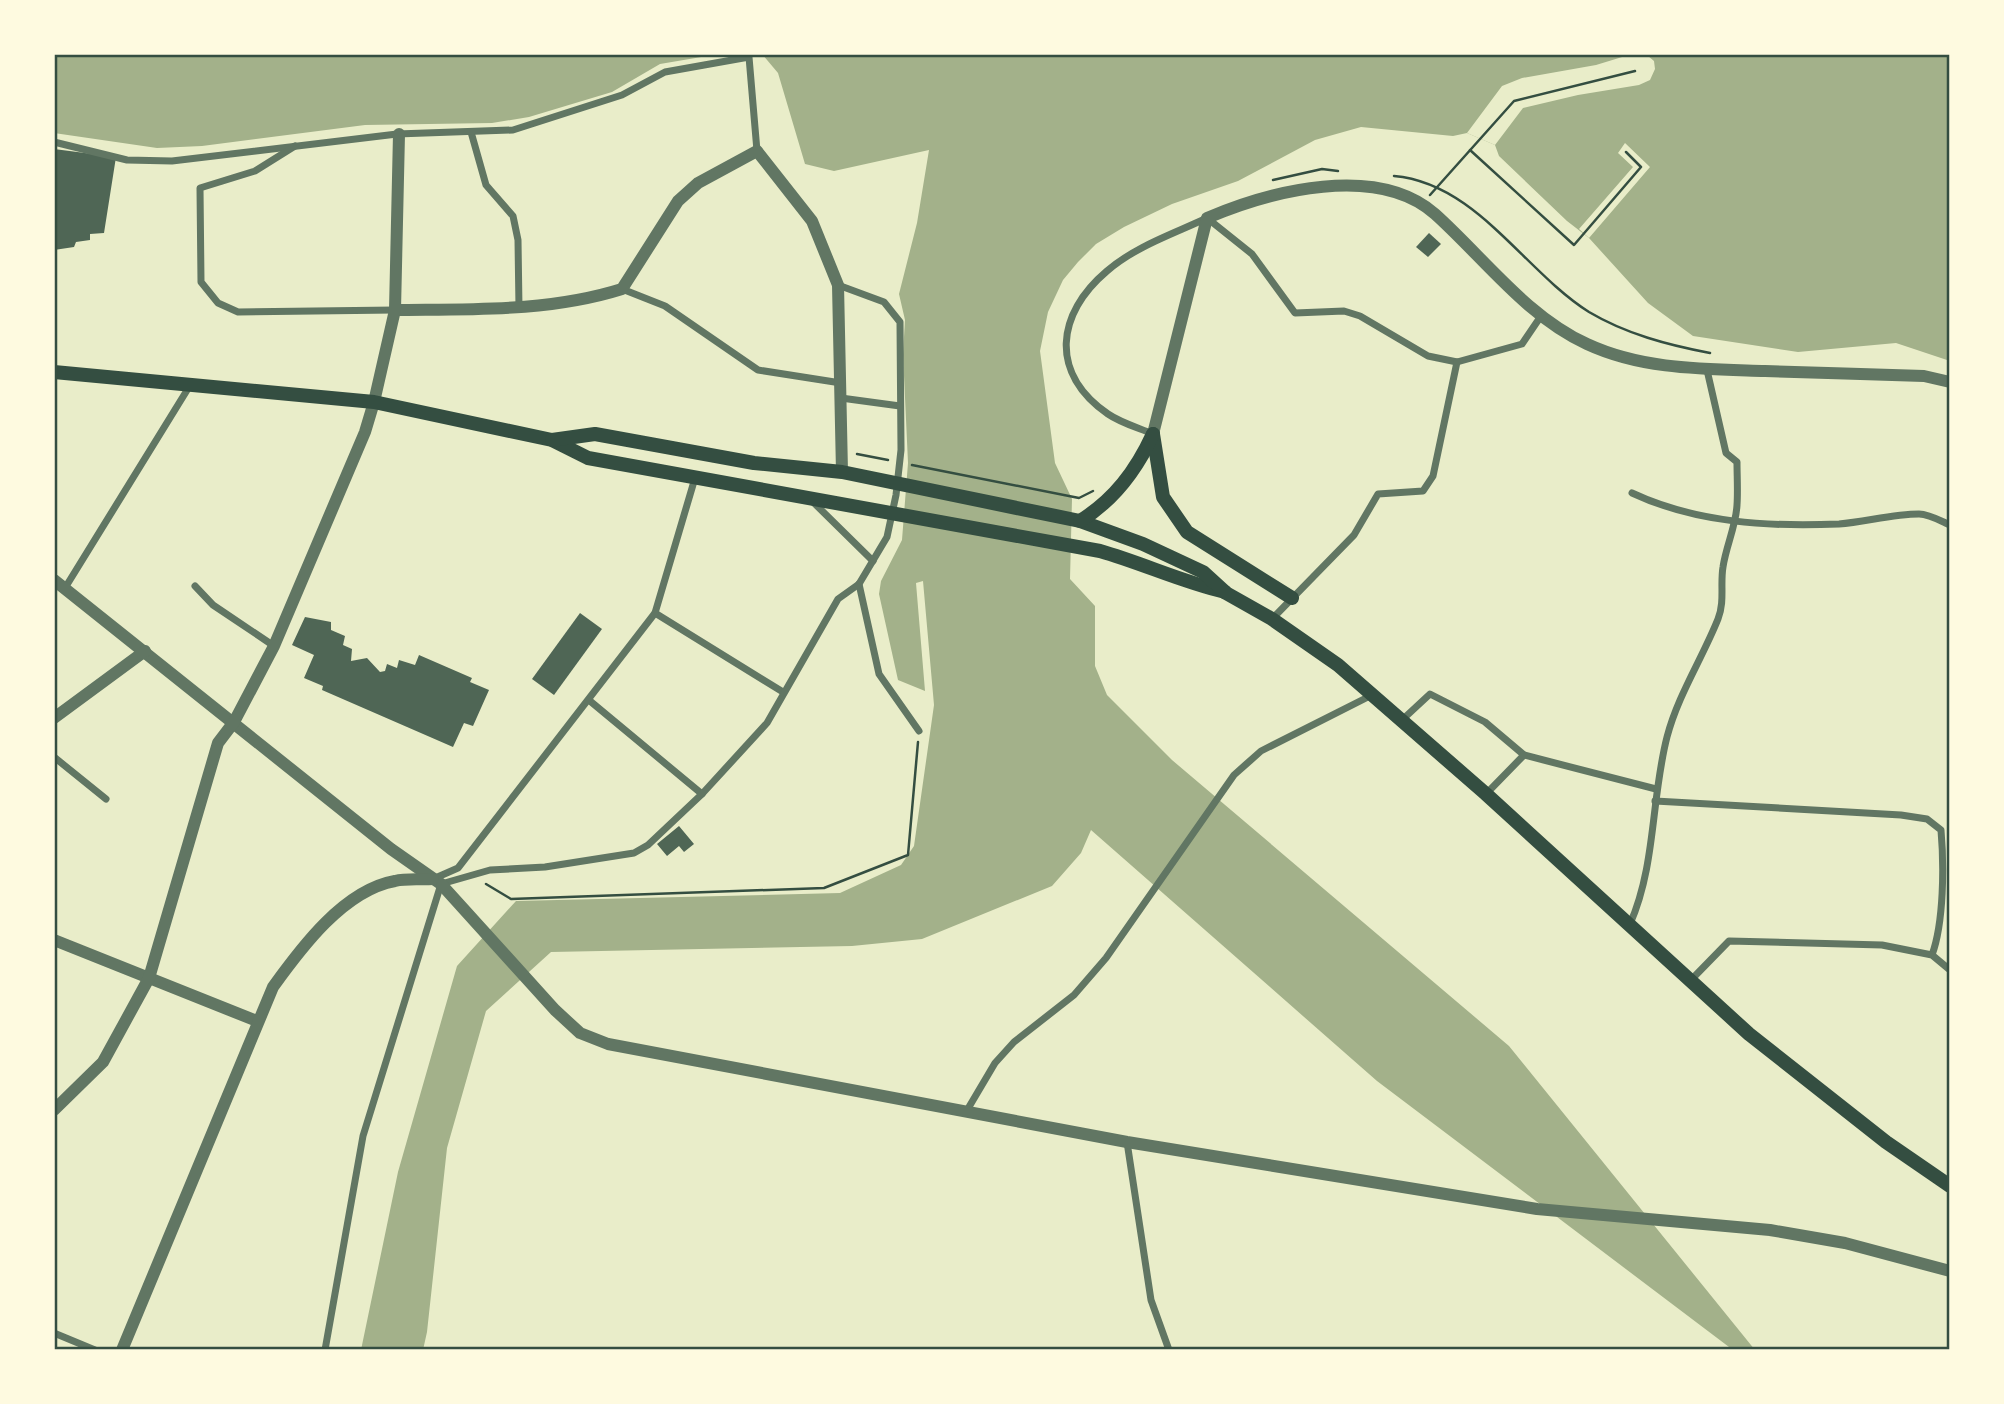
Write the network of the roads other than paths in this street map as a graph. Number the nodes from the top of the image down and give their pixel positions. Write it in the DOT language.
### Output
graph roads {
  1 [pos="471,132"];
  2 [pos="399,134"];
  3 [pos="54,142"];
  4 [pos="299,144"];
  5 [pos="757,151"];
  6 [pos="1207,218"];
  7 [pos="838,285"];
  8 [pos="622,289"];
  9 [pos="519,308"];
  10 [pos="394,310"];
  11 [pos="1541,316"];
  12 [pos="1457,362"];
  13 [pos="1707,370"];
  14 [pos="54,372"];
  15 [pos="1950,382"];
  16 [pos="841,383"];
  17 [pos="189,387"];
  18 [pos="841,398"];
  19 [pos="374,402"];
  20 [pos="900,406"];
  21 [pos="1153,434"];
  22 [pos="552,440"];
  23 [pos="842,472"];
  24 [pos="695,478"];
  25 [pos="1632,493"];
  26 [pos="809,499"];
  27 [pos="1080,521"];
  28 [pos="1734,522"];
  29 [pos="1950,525"];
  30 [pos="873,561"];
  31 [pos="60,584"];
  32 [pos="859,584"];
  33 [pos="195,586"];
  34 [pos="1226,593"];
  35 [pos="1292,598"];
  36 [pos="655,613"];
  37 [pos="1272,619"];
  38 [pos="274,646"];
  39 [pos="145,651"];
  40 [pos="783,692"];
  41 [pos="1372,695"];
  42 [pos="590,701"];
  43 [pos="54,718"];
  44 [pos="1402,720"];
  45 [pos="234,722"];
  46 [pos="919,731"];
  47 [pos="1524,755"];
  48 [pos="54,757"];
  49 [pos="1656,789"];
  50 [pos="702,794"];
  51 [pos="1486,794"];
  52 [pos="106,799"];
  53 [pos="1655,801"];
  54 [pos="437,882"];
  55 [pos="1630,925"];
  56 [pos="54,940"];
  57 [pos="1932,955"];
  58 [pos="1950,970"];
  59 [pos="149,978"];
  60 [pos="1690,981"];
  61 [pos="257,1021"];
  62 [pos="54,1110"];
  63 [pos="966,1112"];
  64 [pos="1127,1142"];
  65 [pos="1950,1186"];
  66 [pos="1950,1271"];
  67 [pos="54,1333"];
  68 [pos="95,1350"];
  69 [pos="122,1350"];
  70 [pos="325,1350"];
  71 [pos="1169,1350"];
  1 -- 2 [label="street"];
  1 -- 5 [label="street"];
  1 -- 9 [label="street"];
  2 -- 4 [label="street"];
  2 -- 10 [label="street"];
  3 -- 4 [label="street"];
  4 -- 10 [label="street"];
  5 -- 7 [label="street"];
  5 -- 8 [label="street"];
  6 -- 11 [label="street"];
  6 -- 12 [label="street"];
  6 -- 21 [label="street"];
  6 -- 21 [label="street"];
  7 -- 16 [label="street"];
  7 -- 20 [label="street"];
  8 -- 9 [label="street"];
  8 -- 16 [label="street"];
  9 -- 10 [label="street"];
  10 -- 19 [label="street"];
  11 -- 12 [label="street"];
  11 -- 13 [label="street"];
  12 -- 35 [label="street"];
  13 -- 15 [label="street"];
  13 -- 28 [label="street"];
  14 -- 17 [label="main road"];
  16 -- 18 [label="street"];
  17 -- 19 [label="main road"];
  17 -- 31 [label="street"];
  18 -- 20 [label="street"];
  18 -- 23 [label="street"];
  19 -- 22 [label="main road"];
  19 -- 38 [label="street"];
  20 -- 30 [label="street"];
  21 -- 27 [label="main road"];
  21 -- 35 [label="main road"];
  22 -- 23 [label="main road"];
  22 -- 24 [label="main road"];
  23 -- 27 [label="main road"];
  24 -- 26 [label="main road"];
  24 -- 36 [label="street"];
  25 -- 28 [label="street"];
  26 -- 30 [label="street"];
  26 -- 34 [label="main road"];
  27 -- 34 [label="main road"];
  28 -- 29 [label="street"];
  28 -- 49 [label="street"];
  30 -- 32 [label="street"];
  31 -- 39 [label="street"];
  32 -- 40 [label="street"];
  32 -- 46 [label="street"];
  33 -- 38 [label="street"];
  34 -- 37 [label="main road"];
  35 -- 37 [label="street"];
  36 -- 40 [label="street"];
  36 -- 42 [label="street"];
  37 -- 41 [label="main road"];
  38 -- 45 [label="street"];
  39 -- 43 [label="street"];
  39 -- 45 [label="street"];
  40 -- 50 [label="street"];
  41 -- 44 [label="main road"];
  41 -- 63 [label="street"];
  42 -- 50 [label="street"];
  42 -- 54 [label="street"];
  44 -- 47 [label="street"];
  44 -- 51 [label="main road"];
  45 -- 54 [label="street"];
  45 -- 59 [label="street"];
  47 -- 49 [label="street"];
  47 -- 51 [label="street"];
  48 -- 52 [label="street"];
  49 -- 53 [label="street"];
  50 -- 54 [label="street"];
  51 -- 55 [label="main road"];
  53 -- 55 [label="street"];
  53 -- 57 [label="street"];
  54 -- 61 [label="street"];
  54 -- 63 [label="street"];
  54 -- 70 [label="street"];
  55 -- 60 [label="main road"];
  56 -- 59 [label="street"];
  57 -- 58 [label="street"];
  57 -- 60 [label="street"];
  59 -- 61 [label="street"];
  59 -- 62 [label="street"];
  60 -- 65 [label="main road"];
  61 -- 69 [label="street"];
  63 -- 64 [label="street"];
  64 -- 66 [label="street"];
  64 -- 71 [label="street"];
  67 -- 68 [label="street"];
}
